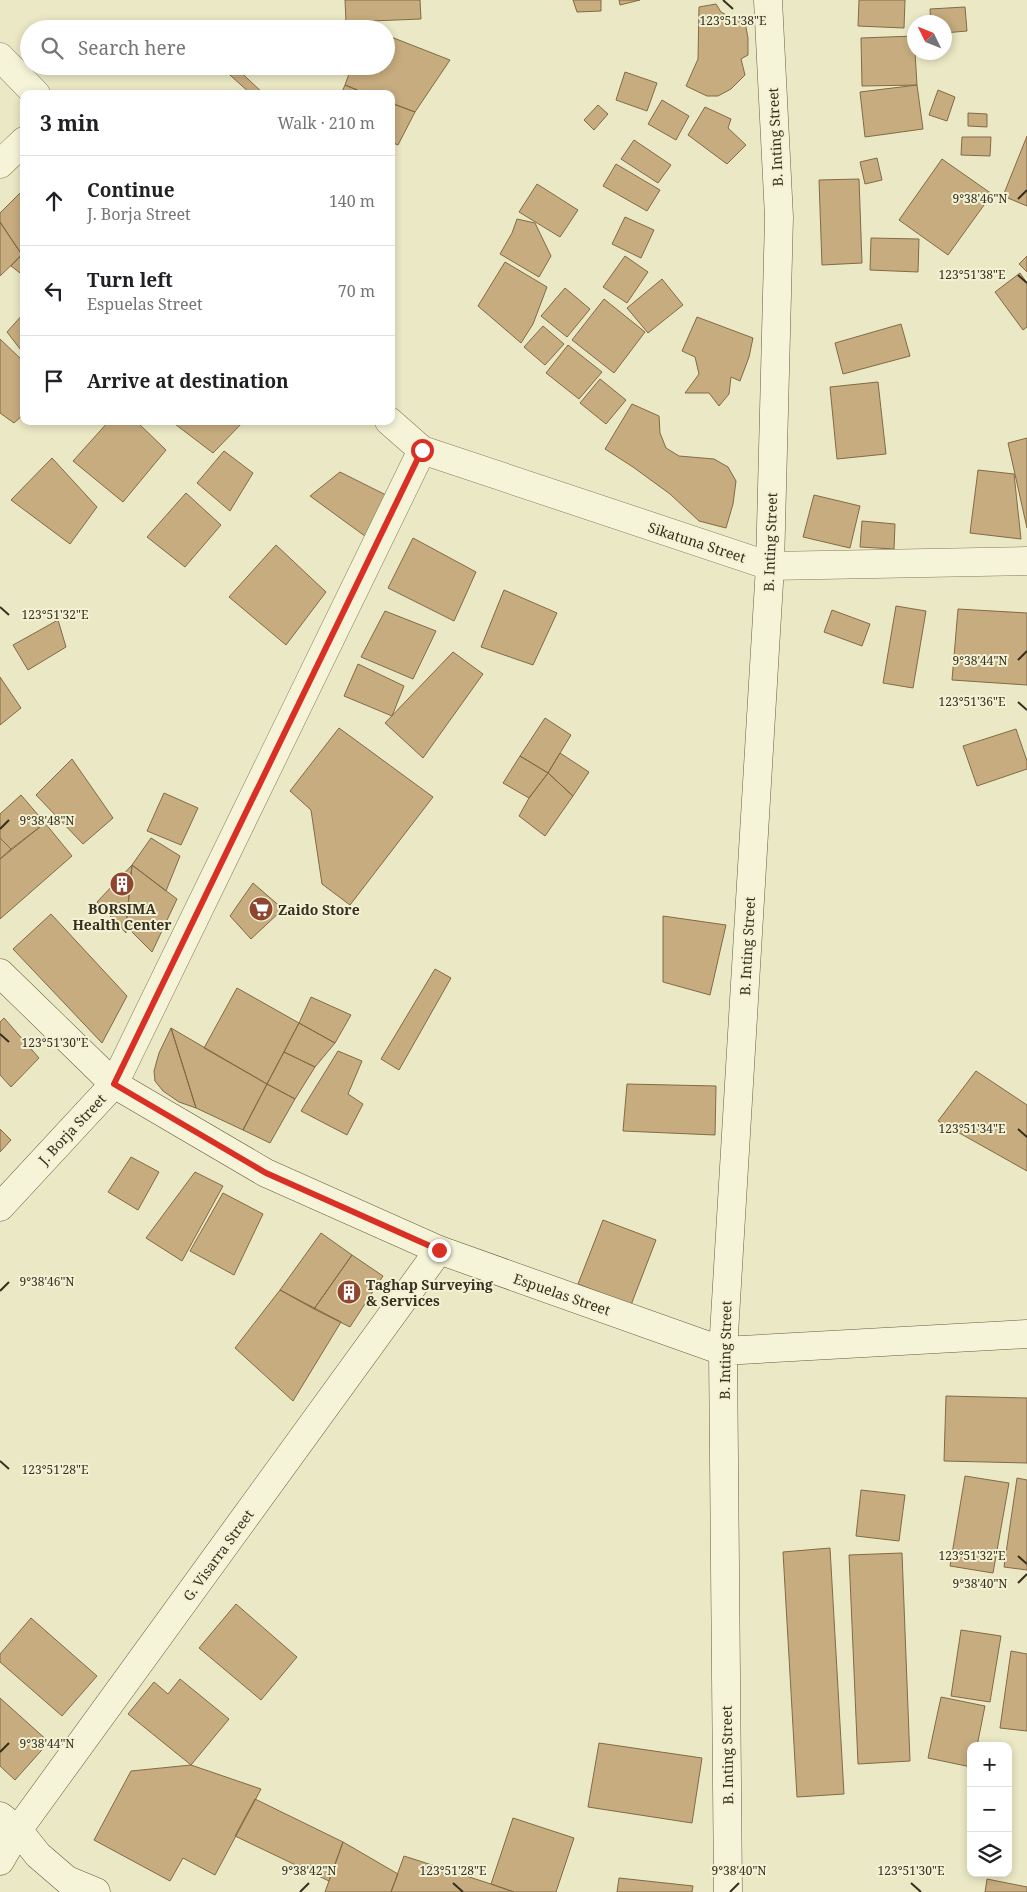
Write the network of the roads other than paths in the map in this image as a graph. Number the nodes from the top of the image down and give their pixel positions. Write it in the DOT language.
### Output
graph roads {
  1 [pos="768,0"];
  2 [pos="0,56"];
  3 [pos="32,90"];
  4 [pos="20,145"];
  5 [pos="0,164"];
  6 [pos="394,425"];
  7 [pos="422,450"];
  8 [pos="1027,561"];
  9 [pos="770,566"];
  10 [pos="0,973"];
  11 [pos="114,1084"];
  12 [pos="0,1207"];
  13 [pos="439,1250"];
  14 [pos="1027,1334"];
  15 [pos="723,1351"];
  16 [pos="9,1823"];
  17 [pos="0,1861"];
  18 [pos="96,1892"];
  19 [pos="728,1892"];
  1 -- 9 [label="street, B. Inting Street"];
  2 -- 3 [label="street"];
  4 -- 5 [label="street"];
  6 -- 7 [label="street, Sikatuna Street"];
  7 -- 9 [label="street, Sikatuna Street"];
  7 -- 11 [label="street, J. Borja Street"];
  8 -- 9 [label="street, Sikatuna Street"];
  9 -- 15 [label="street, B. Inting Street"];
  10 -- 11 [label="street, Espuelas Street"];
  11 -- 12 [label="street, J. Borja Street"];
  11 -- 13 [label="street, Espuelas Street"];
  13 -- 15 [label="street, Espuelas Street"];
  13 -- 16 [label="street, G. Visarra Street"];
  14 -- 15 [label="street, Espuelas Street"];
  15 -- 19 [label="street, B. Inting Street"];
  16 -- 17 [label="street, G. Visarra Street"];
  16 -- 18 [label="street"];
}
